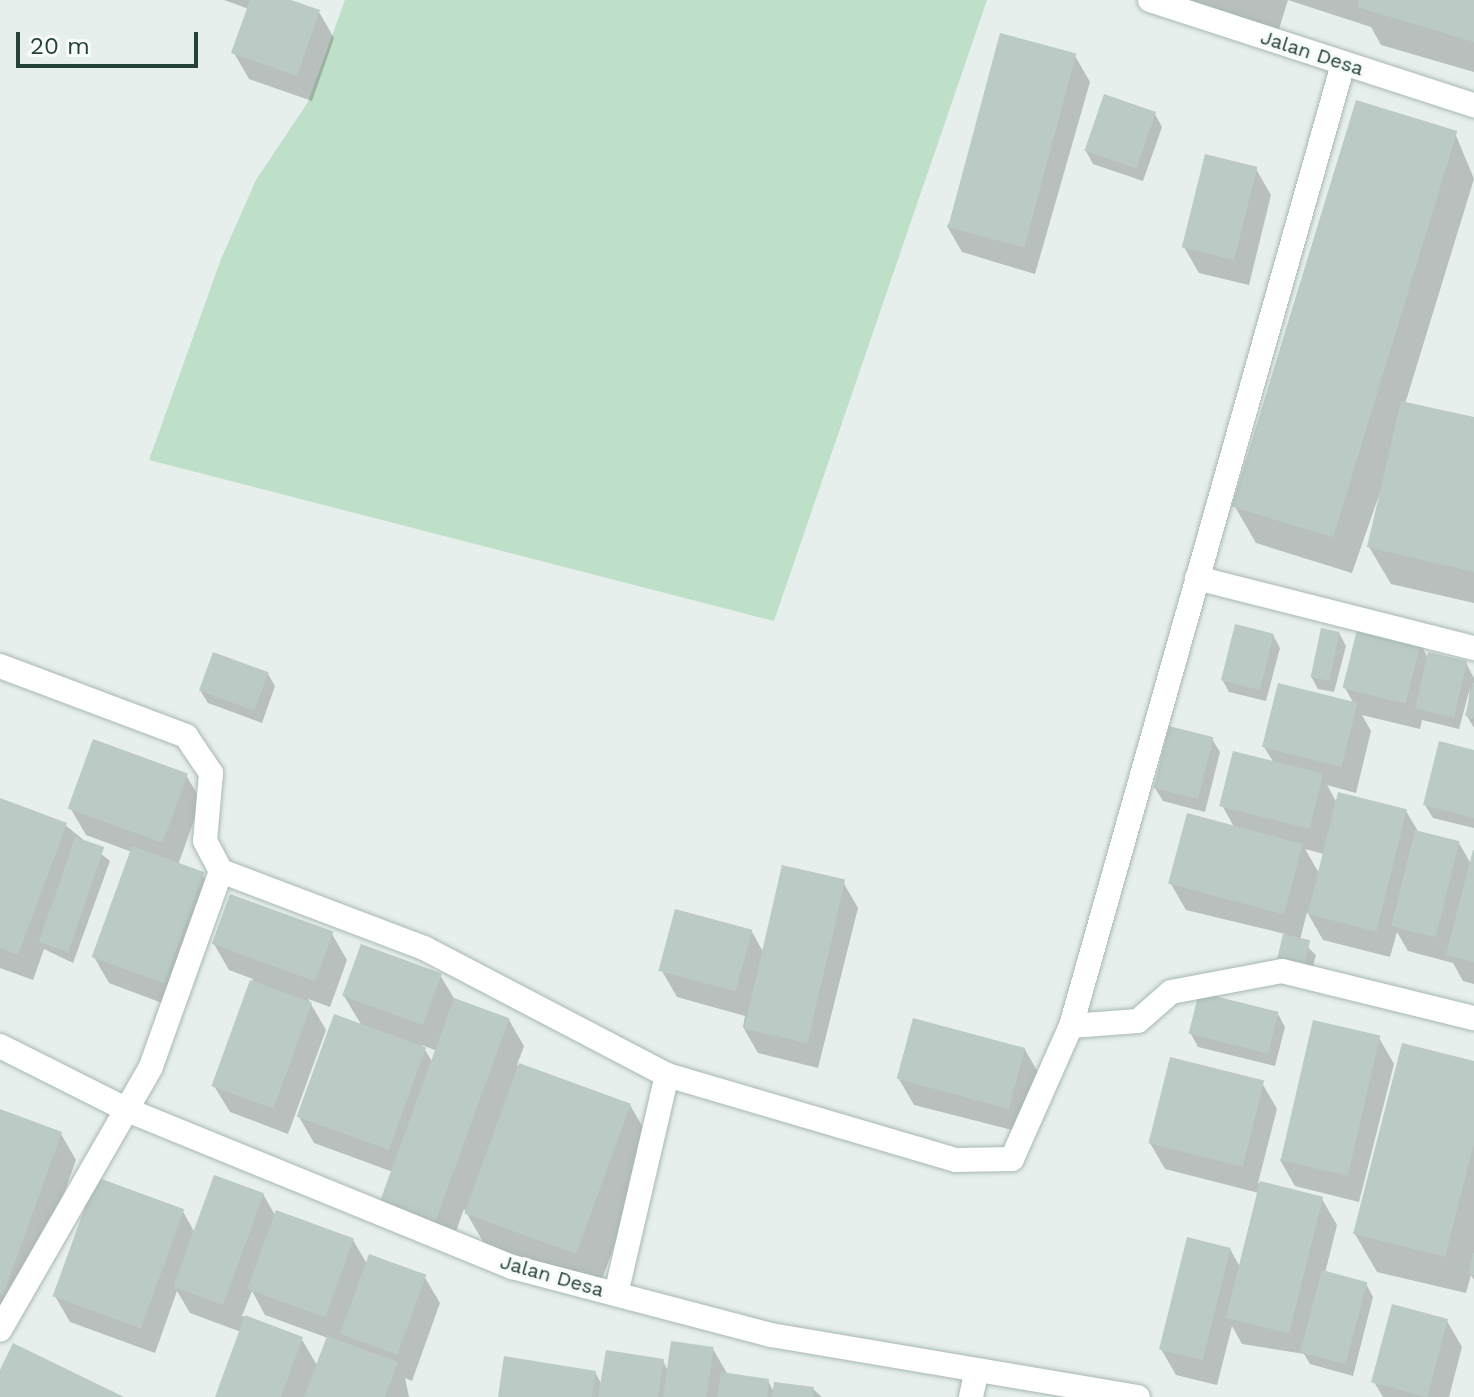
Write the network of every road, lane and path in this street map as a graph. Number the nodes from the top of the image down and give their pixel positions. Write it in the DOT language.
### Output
graph roads {
  1 [pos="1150,0"];
  2 [pos="1343,64"];
  3 [pos="1474,105"];
  4 [pos="1197,578"];
  5 [pos="1474,648"];
  6 [pos="0,666"];
  7 [pos="221,871"];
  8 [pos="1474,1018"];
  9 [pos="1071,1026"];
  10 [pos="0,1046"];
  11 [pos="667,1075"];
  12 [pos="127,1110"];
  13 [pos="616,1294"];
  14 [pos="0,1330"];
  15 [pos="974,1385"];
  16 [pos="1138,1397"];
  1 -- 2 [label="street, Jalan Desa"];
  2 -- 3 [label="street, Jalan Desa"];
  2 -- 4 [label="street"];
  4 -- 5 [label="street"];
  4 -- 9 [label="street"];
  6 -- 7 [label="street"];
  7 -- 11 [label="street"];
  7 -- 12 [label="street"];
  8 -- 9 [label="street"];
  9 -- 11 [label="street"];
  10 -- 12 [label="street, Jalan Desa"];
  11 -- 13 [label="street"];
  12 -- 13 [label="street, Jalan Desa"];
  12 -- 14 [label="street"];
  13 -- 15 [label="street, Jalan Desa"];
  15 -- 16 [label="street, Jalan Desa"];
}
